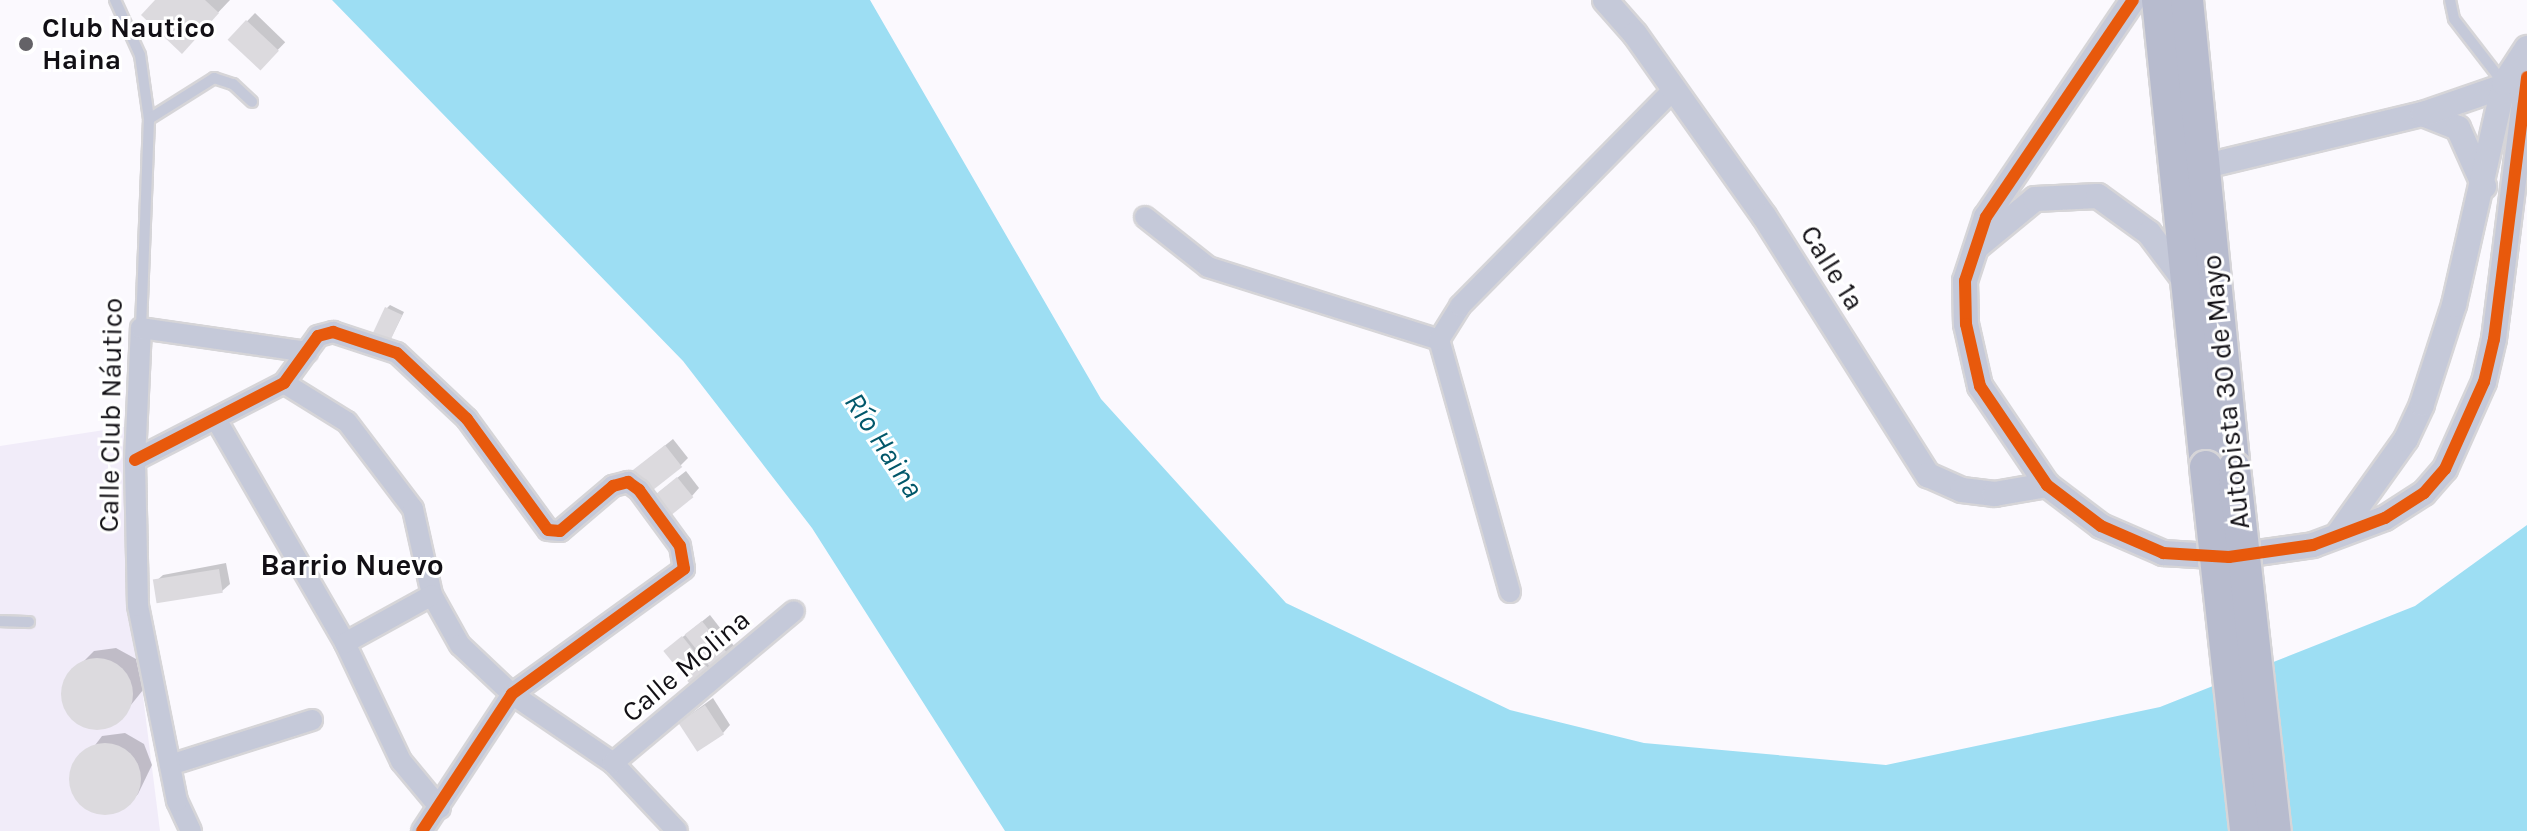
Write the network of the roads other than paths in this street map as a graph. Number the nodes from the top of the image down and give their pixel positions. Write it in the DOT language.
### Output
graph roads {
  1 [pos="115,0"];
  2 [pos="1605,0"];
  3 [pos="2133,0"];
  4 [pos="2158,0"];
  5 [pos="2187,0"];
  6 [pos="2450,0"];
  7 [pos="2527,48"];
  8 [pos="2519,80"];
  9 [pos="1674,89"];
  10 [pos="252,102"];
  11 [pos="2423,114"];
  12 [pos="149,119"];
  13 [pos="2207,166"];
  14 [pos="2175,173"];
  15 [pos="2484,186"];
  16 [pos="1145,217"];
  17 [pos="1976,248"];
  18 [pos="2185,281"];
  19 [pos="141,328"];
  20 [pos="1439,340"];
  21 [pos="307,352"];
  22 [pos="284,383"];
  23 [pos="217,421"];
  24 [pos="135,460"];
  25 [pos="2220,468"];
  26 [pos="2047,485"];
  27 [pos="2339,533"];
  28 [pos="1510,592"];
  29 [pos="432,595"];
  30 [pos="794,611"];
  31 [pos="0,621"];
  32 [pos="29,622"];
  33 [pos="345,643"];
  34 [pos="512,694"];
  35 [pos="312,720"];
  36 [pos="613,763"];
  37 [pos="170,765"];
  38 [pos="440,808"];
  39 [pos="191,831"];
  40 [pos="422,831"];
  41 [pos="677,831"];
  42 [pos="2246,831"];
  43 [pos="2275,831"];
  1 -- 12 [label="lane, Calle Club Náutico"];
  2 -- 9 [label="street, Calle 1a"];
  3 -- 17 [label="street"];
  4 -- 14 [label="highway, Autopista 30 de Mayo"];
  5 -- 13 [label="highway, Autopista 30 de Mayo"];
  6 -- 8 [label="lane"];
  7 -- 8 [label="street"];
  8 -- 11 [label="street"];
  8 -- 15 [label="street"];
  8 -- 27 [label="street"];
  9 -- 20 [label="street"];
  9 -- 26 [label="street, Calle 1a"];
  10 -- 12 [label="lane"];
  11 -- 13 [label="street"];
  11 -- 15 [label="street"];
  12 -- 19 [label="lane, Calle Club Náutico"];
  13 -- 14 [label="street"];
  13 -- 25 [label="highway, Autopista 30 de Mayo"];
  14 -- 18 [label="highway, Autopista 30 de Mayo"];
  15 -- 27 [label="street"];
  16 -- 20 [label="street"];
  17 -- 18 [label="street"];
  17 -- 26 [label="street"];
  18 -- 25 [label="highway, Autopista 30 de Mayo"];
  19 -- 21 [label="street"];
  19 -- 24 [label="street, Calle Club Náutico"];
  20 -- 28 [label="street"];
  21 -- 22 [label="street"];
  21 -- 34 [label="street"];
  22 -- 23 [label="street"];
  22 -- 29 [label="street"];
  23 -- 24 [label="street"];
  23 -- 33 [label="street"];
  24 -- 37 [label="street, Calle Club Náutico"];
  25 -- 42 [label="highway, Autopista 30 de Mayo, bridge"];
  25 -- 43 [label="highway, Autopista 30 de Mayo, bridge"];
  26 -- 27 [label="street"];
  29 -- 33 [label="street"];
  29 -- 34 [label="street"];
  30 -- 36 [label="street, Calle Molina"];
  31 -- 32 [label="lane"];
  33 -- 38 [label="street"];
  34 -- 36 [label="street"];
  34 -- 38 [label="street"];
  35 -- 37 [label="street"];
  36 -- 41 [label="street"];
  37 -- 39 [label="street, Calle Club Náutico"];
  38 -- 40 [label="street"];
}
